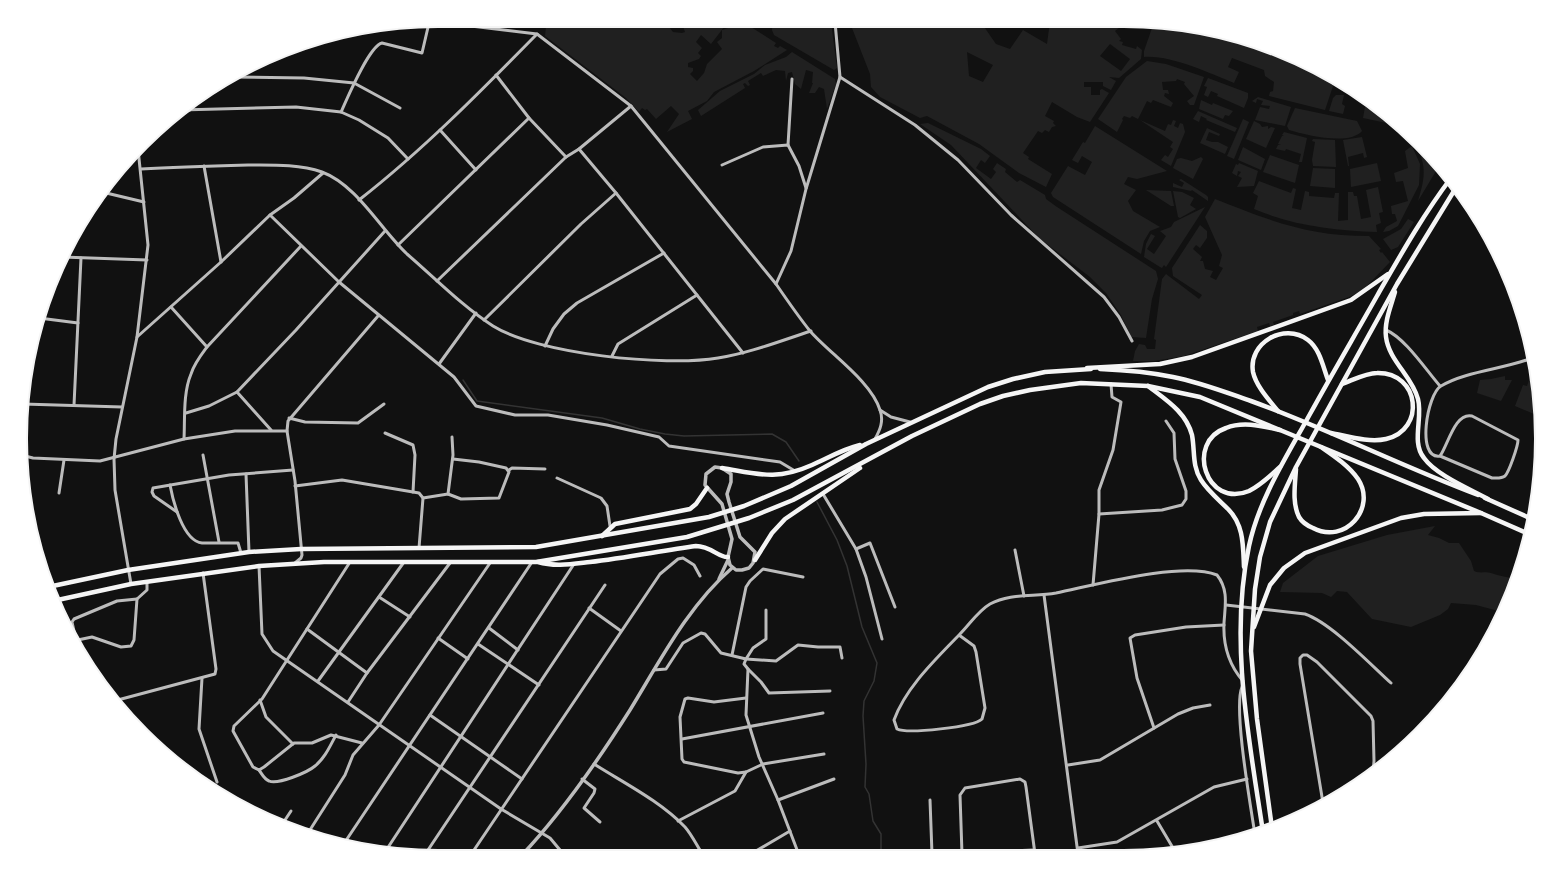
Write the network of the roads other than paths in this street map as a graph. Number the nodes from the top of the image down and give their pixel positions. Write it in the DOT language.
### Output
graph roads {
  1 [pos="428,27"];
  2 [pos="479,27"];
  3 [pos="835,27"];
  4 [pos="537,34"];
  5 [pos="496,75"];
  6 [pos="242,77"];
  7 [pos="840,77"];
  8 [pos="792,79"];
  9 [pos="354,83"];
  10 [pos="631,106"];
  11 [pos="400,108"];
  12 [pos="190,110"];
  13 [pos="340,112"];
  14 [pos="529,118"];
  15 [pos="440,130"];
  16 [pos="788,145"];
  17 [pos="579,149"];
  18 [pos="139,157"];
  19 [pos="566,157"];
  20 [pos="408,159"];
  21 [pos="722,165"];
  22 [pos="204,166"];
  23 [pos="141,169"];
  24 [pos="476,170"];
  25 [pos="323,173"];
  26 [pos="1446,184"];
  27 [pos="806,189"];
  28 [pos="1453,192"];
  29 [pos="108,193"];
  30 [pos="616,193"];
  31 [pos="359,200"];
  32 [pos="144,202"];
  33 [pos="270,215"];
  34 [pos="385,230"];
  35 [pos="398,245"];
  36 [pos="302,246"];
  37 [pos="664,252"];
  38 [pos="68,257"];
  39 [pos="81,258"];
  40 [pos="147,260"];
  41 [pos="221,262"];
  42 [pos="1391,271"];
  43 [pos="437,281"];
  44 [pos="339,282"];
  45 [pos="776,284"];
  46 [pos="1397,284"];
  47 [pos="697,295"];
  48 [pos="170,307"];
  49 [pos="476,313"];
  50 [pos="378,316"];
  51 [pos="45,319"];
  52 [pos="484,320"];
  53 [pos="78,323"];
  54 [pos="1386,330"];
  55 [pos="811,332"];
  56 [pos="137,337"];
  57 [pos="1132,341"];
  58 [pos="545,346"];
  59 [pos="207,347"];
  60 [pos="743,353"];
  61 [pos="612,356"];
  62 [pos="1527,359"];
  63 [pos="439,364"];
  64 [pos="1087,368"];
  65 [pos="1328,382"];
  66 [pos="1111,384"];
  67 [pos="1342,384"];
  68 [pos="1148,386"];
  69 [pos="1440,386"];
  70 [pos="237,392"];
  71 [pos="29,404"];
  72 [pos="384,404"];
  73 [pos="74,405"];
  74 [pos="122,407"];
  75 [pos="880,410"];
  76 [pos="1278,411"];
  77 [pos="186,413"];
  78 [pos="289,418"];
  79 [pos="1166,421"];
  80 [pos="910,422"];
  81 [pos="270,430"];
  82 [pos="1280,430"];
  83 [pos="287,431"];
  84 [pos="1331,433"];
  85 [pos="385,434"];
  86 [pos="452,437"];
  87 [pos="184,438"];
  88 [pos="875,439"];
  89 [pos="866,444"];
  90 [pos="1322,446"];
  91 [pos="203,455"];
  92 [pos="877,456"];
  93 [pos="1440,456"];
  94 [pos="28,457"];
  95 [pos="114,459"];
  96 [pos="453,459"];
  97 [pos="64,460"];
  98 [pos="1283,464"];
  99 [pos="1296,467"];
  100 [pos="722,468"];
  101 [pos="293,470"];
  102 [pos="509,470"];
  103 [pos="545,470"];
  104 [pos="795,472"];
  105 [pos="246,474"];
  106 [pos="557,478"];
  107 [pos="207,480"];
  108 [pos="170,485"];
  109 [pos="295,486"];
  110 [pos="707,488"];
  111 [pos="413,492"];
  112 [pos="59,493"];
  113 [pos="448,494"];
  114 [pos="823,494"];
  115 [pos="423,498"];
  116 [pos="1488,499"];
  117 [pos="177,512"];
  118 [pos="1481,513"];
  119 [pos="1099,514"];
  120 [pos="1527,517"];
  121 [pos="610,526"];
  122 [pos="1524,532"];
  123 [pos="602,536"];
  124 [pos="219,542"];
  125 [pos="419,548"];
  126 [pos="301,549"];
  127 [pos="856,549"];
  128 [pos="1014,550"];
  129 [pos="250,552"];
  130 [pos="241,553"];
  131 [pos="728,558"];
  132 [pos="755,560"];
  133 [pos="350,562"];
  134 [pos="404,562"];
  135 [pos="534,562"];
  136 [pos="295,563"];
  137 [pos="450,563"];
  138 [pos="490,563"];
  139 [pos="574,564"];
  140 [pos="260,566"];
  141 [pos="732,568"];
  142 [pos="128,570"];
  143 [pos="203,573"];
  144 [pos="700,576"];
  145 [pos="803,577"];
  146 [pos="718,580"];
  147 [pos="1244,581"];
  148 [pos="147,582"];
  149 [pos="131,584"];
  150 [pos="605,585"];
  151 [pos="1093,585"];
  152 [pos="54,586"];
  153 [pos="1044,595"];
  154 [pos="1024,596"];
  155 [pos="379,597"];
  156 [pos="137,599"];
  157 [pos="60,600"];
  158 [pos="1226,605"];
  159 [pos="895,607"];
  160 [pos="589,608"];
  161 [pos="766,610"];
  162 [pos="410,617"];
  163 [pos="1224,625"];
  164 [pos="73,627"];
  165 [pos="489,628"];
  166 [pos="307,629"];
  167 [pos="621,631"];
  168 [pos="1251,634"];
  169 [pos="959,635"];
  170 [pos="438,638"];
  171 [pos="882,639"];
  172 [pos="80,640"];
  173 [pos="478,644"];
  174 [pos="518,650"];
  175 [pos="338,653"];
  176 [pos="732,655"];
  177 [pos="842,658"];
  178 [pos="468,659"];
  179 [pos="746,659"];
  180 [pos="287,660"];
  181 [pos="509,665"];
  182 [pos="748,669"];
  183 [pos="654,670"];
  184 [pos="367,673"];
  185 [pos="202,678"];
  186 [pos="318,681"];
  187 [pos="1243,683"];
  188 [pos="1391,683"];
  189 [pos="538,685"];
  190 [pos="830,691"];
  191 [pos="746,698"];
  192 [pos="120,699"];
  193 [pos="260,700"];
  194 [pos="348,702"];
  195 [pos="1210,705"];
  196 [pos="823,713"];
  197 [pos="430,715"];
  198 [pos="379,725"];
  199 [pos="749,726"];
  200 [pos="1154,728"];
  201 [pos="336,735"];
  202 [pos="462,737"];
  203 [pos="682,740"];
  204 [pos="362,743"];
  205 [pos="293,744"];
  206 [pos="410,745"];
  207 [pos="824,754"];
  208 [pos="491,757"];
  209 [pos="594,764"];
  210 [pos="763,764"];
  211 [pos="1068,765"];
  212 [pos="1374,765"];
  213 [pos="442,767"];
  214 [pos="259,770"];
  215 [pos="746,772"];
  216 [pos="522,779"];
  217 [pos="582,779"];
  218 [pos="834,779"];
  219 [pos="1248,779"];
  220 [pos="217,782"];
  221 [pos="471,788"];
  222 [pos="1322,799"];
  223 [pos="778,800"];
  224 [pos="930,800"];
  225 [pos="501,810"];
  226 [pos="291,811"];
  227 [pos="284,820"];
  228 [pos="678,821"];
  229 [pos="1157,821"];
  230 [pos="600,822"];
  231 [pos="1271,823"];
  232 [pos="1262,826"];
  233 [pos="310,829"];
  234 [pos="1254,829"];
  235 [pos="790,831"];
  236 [pos="542,834"];
  237 [pos="347,839"];
  238 [pos="389,846"];
  239 [pos="1172,847"];
  240 [pos="1078,848"];
  241 [pos="428,850"];
  242 [pos="474,850"];
  243 [pos="527,850"];
  244 [pos="560,850"];
  245 [pos="700,850"];
  246 [pos="758,850"];
  247 [pos="797,850"];
  248 [pos="932,850"];
  249 [pos="962,850"];
  250 [pos="1035,850"];
  1 -- 9 [label="street"];
  2 -- 4 [label="street"];
  3 -- 7 [label="street"];
  4 -- 5 [label="street"];
  4 -- 10 [label="street"];
  5 -- 14 [label="street"];
  5 -- 15 [label="street"];
  6 -- 9 [label="street"];
  7 -- 27 [label="street"];
  7 -- 57 [label="street"];
  8 -- 16 [label="street"];
  9 -- 11 [label="street"];
  9 -- 13 [label="street"];
  10 -- 17 [label="street"];
  10 -- 45 [label="street"];
  12 -- 13 [label="street"];
  13 -- 20 [label="street"];
  14 -- 19 [label="street"];
  14 -- 24 [label="street"];
  15 -- 20 [label="street"];
  15 -- 24 [label="street"];
  16 -- 21 [label="street"];
  16 -- 27 [label="street"];
  17 -- 19 [label="street"];
  17 -- 30 [label="street"];
  18 -- 23 [label="street"];
  19 -- 43 [label="street"];
  20 -- 31 [label="street"];
  22 -- 23 [label="street"];
  22 -- 25 [label="street"];
  22 -- 41 [label="street"];
  23 -- 32 [label="street"];
  24 -- 35 [label="street"];
  25 -- 31 [label="street"];
  25 -- 33 [label="street"];
  26 -- 42 [label="main road"];
  27 -- 45 [label="street"];
  28 -- 46 [label="main road"];
  29 -- 32 [label="street"];
  30 -- 37 [label="street"];
  30 -- 52 [label="street"];
  31 -- 34 [label="street"];
  32 -- 40 [label="street"];
  33 -- 36 [label="street"];
  33 -- 41 [label="street"];
  34 -- 35 [label="street"];
  34 -- 44 [label="street"];
  35 -- 43 [label="street"];
  36 -- 44 [label="street"];
  36 -- 59 [label="street"];
  37 -- 47 [label="street"];
  37 -- 58 [label="street"];
  38 -- 39 [label="street"];
  39 -- 40 [label="street"];
  39 -- 53 [label="street"];
  40 -- 56 [label="street"];
  41 -- 48 [label="street"];
  42 -- 64 [label="main road"];
  42 -- 65 [label="main road"];
  43 -- 49 [label="street"];
  44 -- 50 [label="street"];
  44 -- 70 [label="street"];
  45 -- 55 [label="street"];
  46 -- 54 [label="main road"];
  46 -- 67 [label="main road"];
  47 -- 60 [label="street"];
  47 -- 61 [label="street"];
  48 -- 56 [label="street"];
  48 -- 59 [label="street"];
  49 -- 52 [label="street"];
  49 -- 63 [label="street"];
  50 -- 63 [label="street"];
  50 -- 78 [label="street"];
  51 -- 53 [label="street"];
  52 -- 58 [label="street"];
  53 -- 73 [label="street"];
  54 -- 69 [label="street"];
  54 -- 116 [label="main road"];
  55 -- 60 [label="street"];
  55 -- 75 [label="street"];
  56 -- 74 [label="street"];
  58 -- 61 [label="street"];
  59 -- 77 [label="street"];
  60 -- 61 [label="street"];
  62 -- 69 [label="street"];
  63 -- 104 [label="street"];
  64 -- 76 [label="main road"];
  64 -- 80 [label="main road"];
  65 -- 76 [label="main road"];
  65 -- 98 [label="main road"];
  66 -- 68 [label="main road"];
  66 -- 92 [label="main road"];
  66 -- 119 [label="street"];
  67 -- 84 [label="main road"];
  67 -- 99 [label="main road"];
  68 -- 82 [label="main road"];
  68 -- 147 [label="main road"];
  69 -- 93 [label="street"];
  70 -- 77 [label="street"];
  70 -- 81 [label="street"];
  71 -- 73 [label="street"];
  72 -- 78 [label="street"];
  73 -- 74 [label="street"];
  74 -- 95 [label="street"];
  75 -- 80 [label="street"];
  75 -- 88 [label="street"];
  76 -- 84 [label="main road"];
  77 -- 87 [label="street"];
  78 -- 83 [label="street"];
  79 -- 119 [label="street"];
  80 -- 88 [label="main road"];
  81 -- 83 [label="street"];
  81 -- 87 [label="street"];
  82 -- 90 [label="main road"];
  82 -- 98 [label="main road"];
  83 -- 101 [label="street"];
  84 -- 116 [label="main road"];
  85 -- 111 [label="street"];
  86 -- 96 [label="street"];
  87 -- 95 [label="street"];
  88 -- 89 [label="main road"];
  89 -- 104 [label="main road"];
  89 -- 123 [label="main road"];
  90 -- 99 [label="main road"];
  90 -- 118 [label="main road"];
  91 -- 107 [label="street"];
  92 -- 114 [label="main road"];
  92 -- 135 [label="main road"];
  93 -- 93 [label="street"];
  94 -- 97 [label="street"];
  95 -- 97 [label="street"];
  95 -- 142 [label="street"];
  96 -- 102 [label="street"];
  96 -- 113 [label="street"];
  97 -- 112 [label="street"];
  98 -- 147 [label="main road"];
  99 -- 168 [label="main road"];
  100 -- 104 [label="main road"];
  100 -- 110 [label="street"];
  100 -- 132 [label="street"];
  101 -- 105 [label="street"];
  101 -- 109 [label="street"];
  102 -- 103 [label="street"];
  102 -- 113 [label="street"];
  105 -- 107 [label="street"];
  105 -- 129 [label="street"];
  106 -- 121 [label="street"];
  107 -- 108 [label="street"];
  107 -- 124 [label="street"];
  108 -- 117 [label="street"];
  108 -- 117 [label="street"];
  109 -- 111 [label="street"];
  109 -- 126 [label="street"];
  110 -- 121 [label="main road"];
  110 -- 131 [label="street"];
  111 -- 115 [label="street"];
  113 -- 115 [label="street"];
  114 -- 127 [label="street"];
  114 -- 132 [label="main road"];
  115 -- 125 [label="street"];
  116 -- 120 [label="main road"];
  117 -- 124 [label="street"];
  118 -- 122 [label="main road"];
  118 -- 168 [label="main road"];
  119 -- 151 [label="street"];
  121 -- 123 [label="main road"];
  123 -- 125 [label="main road"];
  124 -- 130 [label="street"];
  125 -- 126 [label="main road"];
  126 -- 129 [label="main road"];
  126 -- 136 [label="street"];
  127 -- 159 [label="street"];
  127 -- 171 [label="street"];
  128 -- 154 [label="street"];
  129 -- 130 [label="main road"];
  130 -- 142 [label="main road"];
  131 -- 139 [label="main road"];
  131 -- 141 [label="street"];
  131 -- 146 [label="street"];
  132 -- 141 [label="street"];
  133 -- 134 [label="main road"];
  133 -- 136 [label="main road"];
  133 -- 166 [label="street"];
  134 -- 137 [label="main road"];
  134 -- 155 [label="street"];
  135 -- 138 [label="main road"];
  135 -- 139 [label="main road"];
  135 -- 165 [label="street"];
  136 -- 140 [label="main road"];
  137 -- 138 [label="main road"];
  137 -- 162 [label="street"];
  138 -- 170 [label="street"];
  139 -- 174 [label="street"];
  140 -- 143 [label="main road"];
  140 -- 180 [label="street"];
  141 -- 146 [label="street"];
  142 -- 149 [label="street"];
  142 -- 152 [label="main road"];
  143 -- 148 [label="main road"];
  143 -- 185 [label="street"];
  144 -- 167 [label="street"];
  145 -- 176 [label="street"];
  146 -- 183 [label="street"];
  147 -- 187 [label="main road"];
  148 -- 149 [label="main road"];
  148 -- 156 [label="street"];
  149 -- 157 [label="main road"];
  150 -- 160 [label="street"];
  151 -- 153 [label="street"];
  151 -- 158 [label="street"];
  153 -- 154 [label="street"];
  153 -- 211 [label="street"];
  154 -- 169 [label="street"];
  155 -- 162 [label="street"];
  155 -- 175 [label="street"];
  156 -- 164 [label="street"];
  156 -- 172 [label="street"];
  158 -- 163 [label="street"];
  158 -- 188 [label="street"];
  160 -- 167 [label="street"];
  160 -- 189 [label="street"];
  161 -- 179 [label="street"];
  162 -- 184 [label="street"];
  163 -- 187 [label="street"];
  163 -- 200 [label="street"];
  165 -- 173 [label="street"];
  165 -- 174 [label="street"];
  166 -- 175 [label="street"];
  166 -- 180 [label="street"];
  167 -- 216 [label="street"];
  168 -- 231 [label="main road"];
  169 -- 169 [label="street"];
  170 -- 178 [label="street"];
  170 -- 198 [label="street"];
  173 -- 178 [label="street"];
  173 -- 181 [label="street"];
  174 -- 181 [label="street"];
  175 -- 184 [label="street"];
  175 -- 186 [label="street"];
  176 -- 179 [label="street"];
  176 -- 183 [label="street"];
  177 -- 179 [label="street"];
  178 -- 197 [label="street"];
  179 -- 182 [label="street"];
  180 -- 186 [label="street"];
  180 -- 193 [label="street"];
  181 -- 189 [label="street"];
  181 -- 202 [label="street"];
  182 -- 190 [label="street"];
  182 -- 191 [label="street"];
  183 -- 209 [label="street"];
  184 -- 194 [label="street"];
  185 -- 192 [label="street"];
  185 -- 220 [label="street"];
  186 -- 194 [label="street"];
  187 -- 219 [label="street"];
  187 -- 232 [label="main road"];
  189 -- 208 [label="street"];
  191 -- 199 [label="street"];
  191 -- 203 [label="street"];
  193 -- 205 [label="street"];
  193 -- 214 [label="street"];
  194 -- 198 [label="street"];
  195 -- 200 [label="street"];
  196 -- 199 [label="street"];
  197 -- 202 [label="street"];
  197 -- 206 [label="street"];
  198 -- 204 [label="street"];
  198 -- 206 [label="street"];
  199 -- 203 [label="street"];
  199 -- 210 [label="street"];
  200 -- 211 [label="street"];
  201 -- 204 [label="street"];
  201 -- 205 [label="street"];
  201 -- 214 [label="street"];
  202 -- 208 [label="street"];
  202 -- 213 [label="street"];
  203 -- 215 [label="street"];
  204 -- 233 [label="street"];
  205 -- 214 [label="street"];
  206 -- 213 [label="street"];
  206 -- 237 [label="street"];
  207 -- 210 [label="street"];
  208 -- 216 [label="street"];
  208 -- 221 [label="street"];
  209 -- 217 [label="street"];
  209 -- 228 [label="street"];
  210 -- 215 [label="street"];
  210 -- 223 [label="street"];
  211 -- 240 [label="street"];
  212 -- 222 [label="street"];
  213 -- 221 [label="street"];
  213 -- 238 [label="street"];
  215 -- 228 [label="street"];
  216 -- 225 [label="street"];
  217 -- 230 [label="street"];
  217 -- 236 [label="street"];
  218 -- 223 [label="street"];
  219 -- 229 [label="street"];
  219 -- 234 [label="street"];
  221 -- 225 [label="street"];
  221 -- 241 [label="street"];
  223 -- 235 [label="street"];
  224 -- 248 [label="street"];
  225 -- 236 [label="street"];
  225 -- 242 [label="street"];
  226 -- 227 [label="street"];
  228 -- 245 [label="street"];
  229 -- 239 [label="street"];
  229 -- 240 [label="street"];
  235 -- 246 [label="street"];
  235 -- 247 [label="street"];
  236 -- 243 [label="street"];
  236 -- 244 [label="street"];
  249 -- 250 [label="street"];
}
